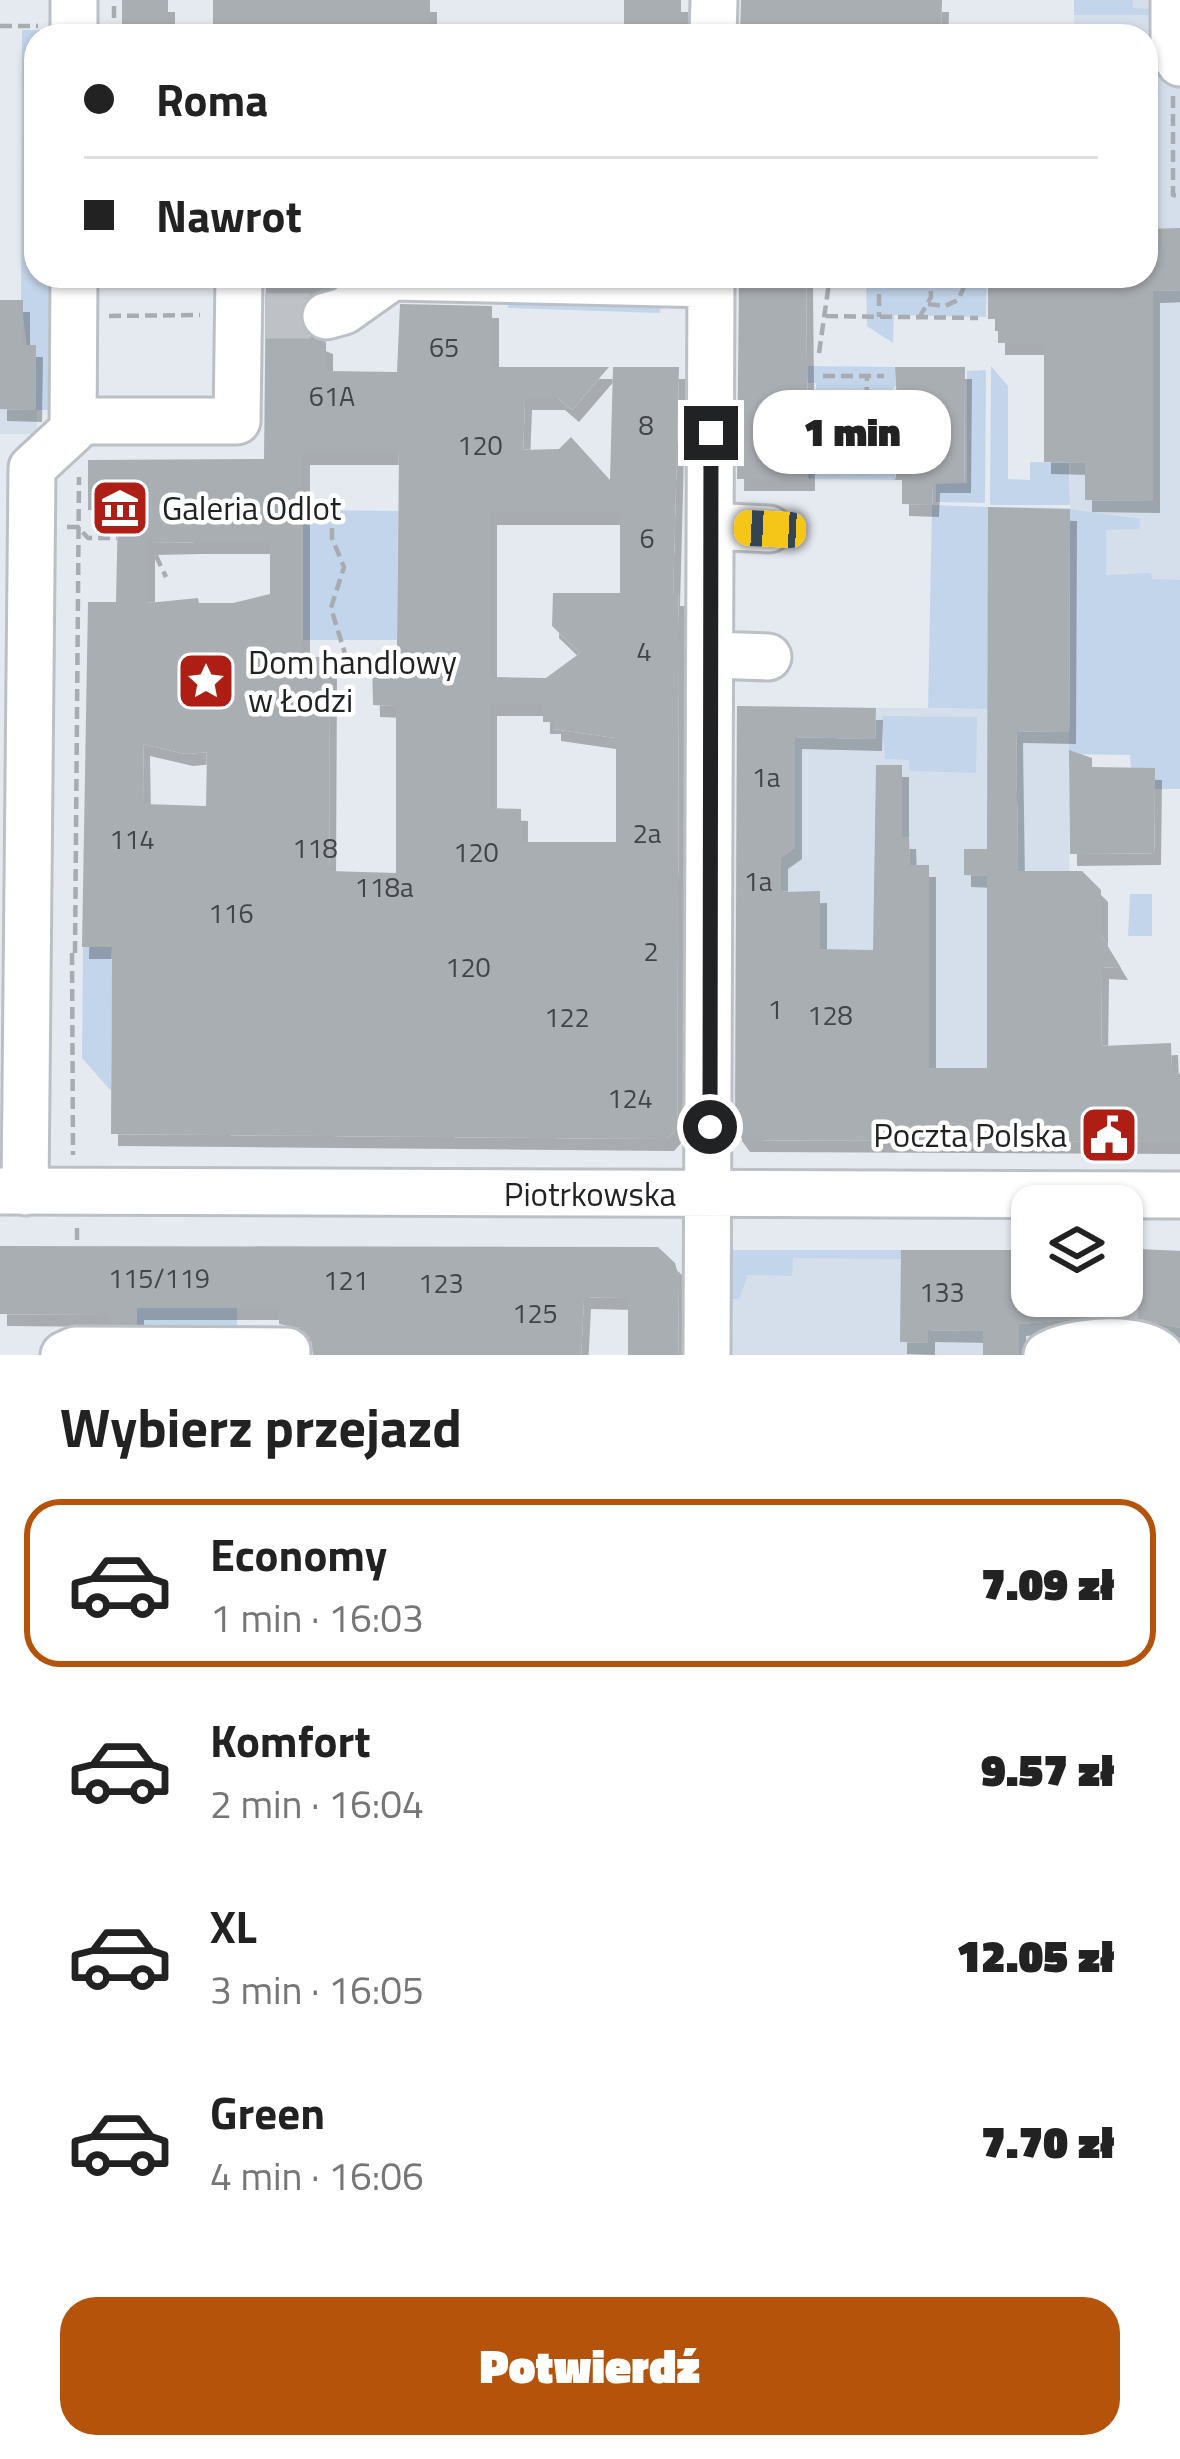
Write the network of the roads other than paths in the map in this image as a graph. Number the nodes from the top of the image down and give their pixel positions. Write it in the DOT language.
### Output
graph roads {
  1 [pos="1174,0"];
  2 [pos="1177,58"];
  3 [pos="376,288"];
  4 [pos="711,288"];
  5 [pos="74,296"];
  6 [pos="247,302"];
  7 [pos="326,316"];
  8 [pos="73,426"];
  9 [pos="16,468"];
  10 [pos="712,526"];
  11 [pos="770,529"];
  12 [pos="712,655"];
  13 [pos="768,657"];
  14 [pos="12,1191"];
  15 [pos="709,1194"];
  16 [pos="1180,1196"];
  17 [pos="1011,1199"];
  18 [pos="1143,1199"];
  19 [pos="718,1329"];
  20 [pos="1126,1345"];
  21 [pos="287,1351"];
  22 [pos="64,1355"];
  23 [pos="1047,1355"];
  1 -- 2 [label="street"];
  3 -- 7 [label="street"];
  4 -- 10 [label="street"];
  5 -- 8 [label="street"];
  6 -- 8 [label="street"];
  8 -- 9 [label="street"];
  9 -- 14 [label="street"];
  10 -- 11 [label="street"];
  10 -- 12 [label="street"];
  12 -- 13 [label="street"];
  12 -- 15 [label="street"];
  14 -- 15 [label="street, Piotrkowska"];
  15 -- 17 [label="street, Piotrkowska"];
  15 -- 19 [label="street"];
  16 -- 18 [label="street, Piotrkowska"];
  20 -- 23 [label="street"];
  21 -- 22 [label="street"];
}
